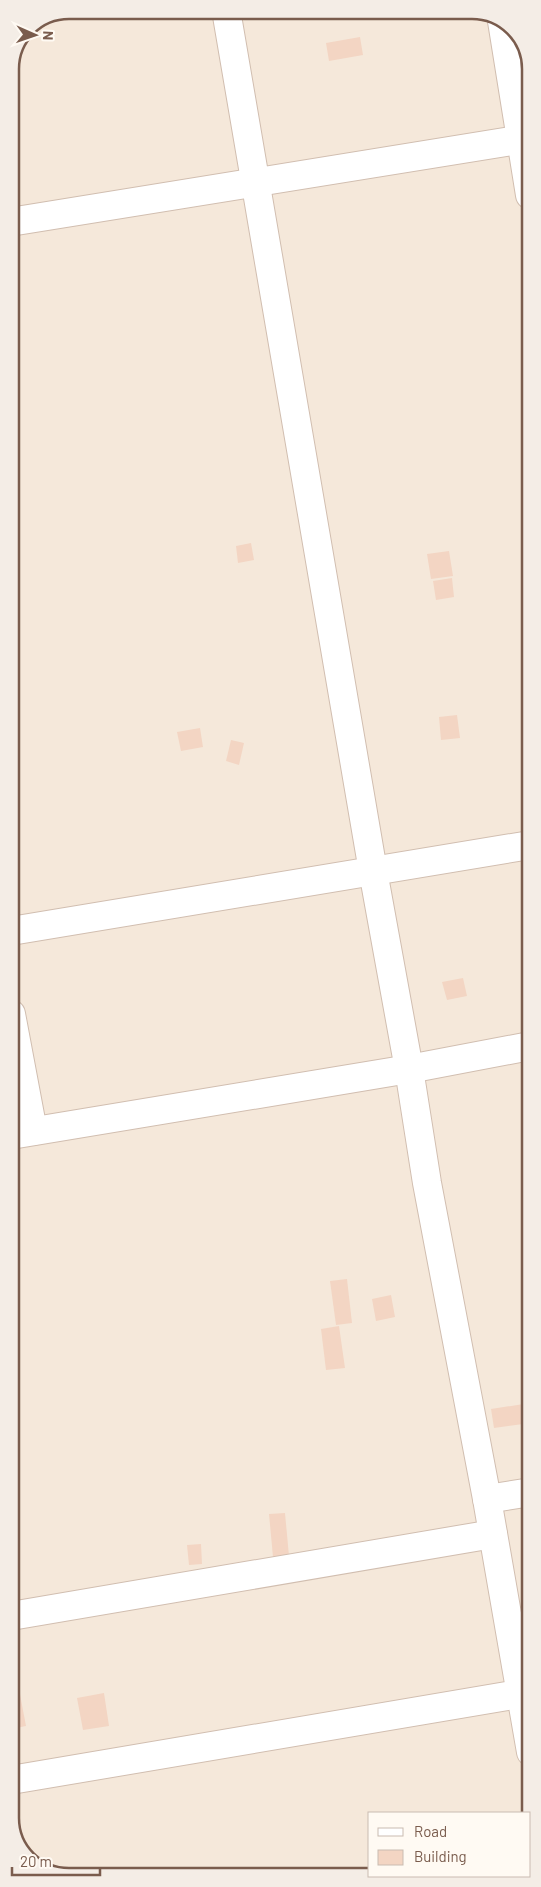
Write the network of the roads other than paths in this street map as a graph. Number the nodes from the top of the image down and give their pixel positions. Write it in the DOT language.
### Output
graph roads {
  1 [pos="228,19"];
  2 [pos="504,30"];
  3 [pos="522,123"];
  4 [pos="522,139"];
  5 [pos="256,182"];
  6 [pos="19,221"];
  7 [pos="522,846"];
  8 [pos="373,871"];
  9 [pos="19,930"];
  10 [pos="522,1048"];
  11 [pos="409,1069"];
  12 [pos="19,1101"];
  13 [pos="22,1133"];
  14 [pos="522,1493"];
  15 [pos="487,1499"];
  16 [pos="493,1534"];
  17 [pos="19,1615"];
  18 [pos="522,1674"];
  19 [pos="522,1694"];
  20 [pos="19,1779"];
  1 -- 5 [label="street"];
  2 -- 3 [label="street"];
  4 -- 5 [label="street"];
  5 -- 6 [label="street"];
  5 -- 8 [label="street"];
  7 -- 8 [label="street"];
  8 -- 9 [label="street"];
  8 -- 11 [label="street"];
  10 -- 11 [label="street"];
  11 -- 13 [label="street"];
  11 -- 15 [label="street"];
  12 -- 13 [label="street"];
  14 -- 15 [label="street"];
  15 -- 16 [label="street"];
  16 -- 17 [label="street"];
  16 -- 18 [label="street"];
  19 -- 20 [label="street"];
}
